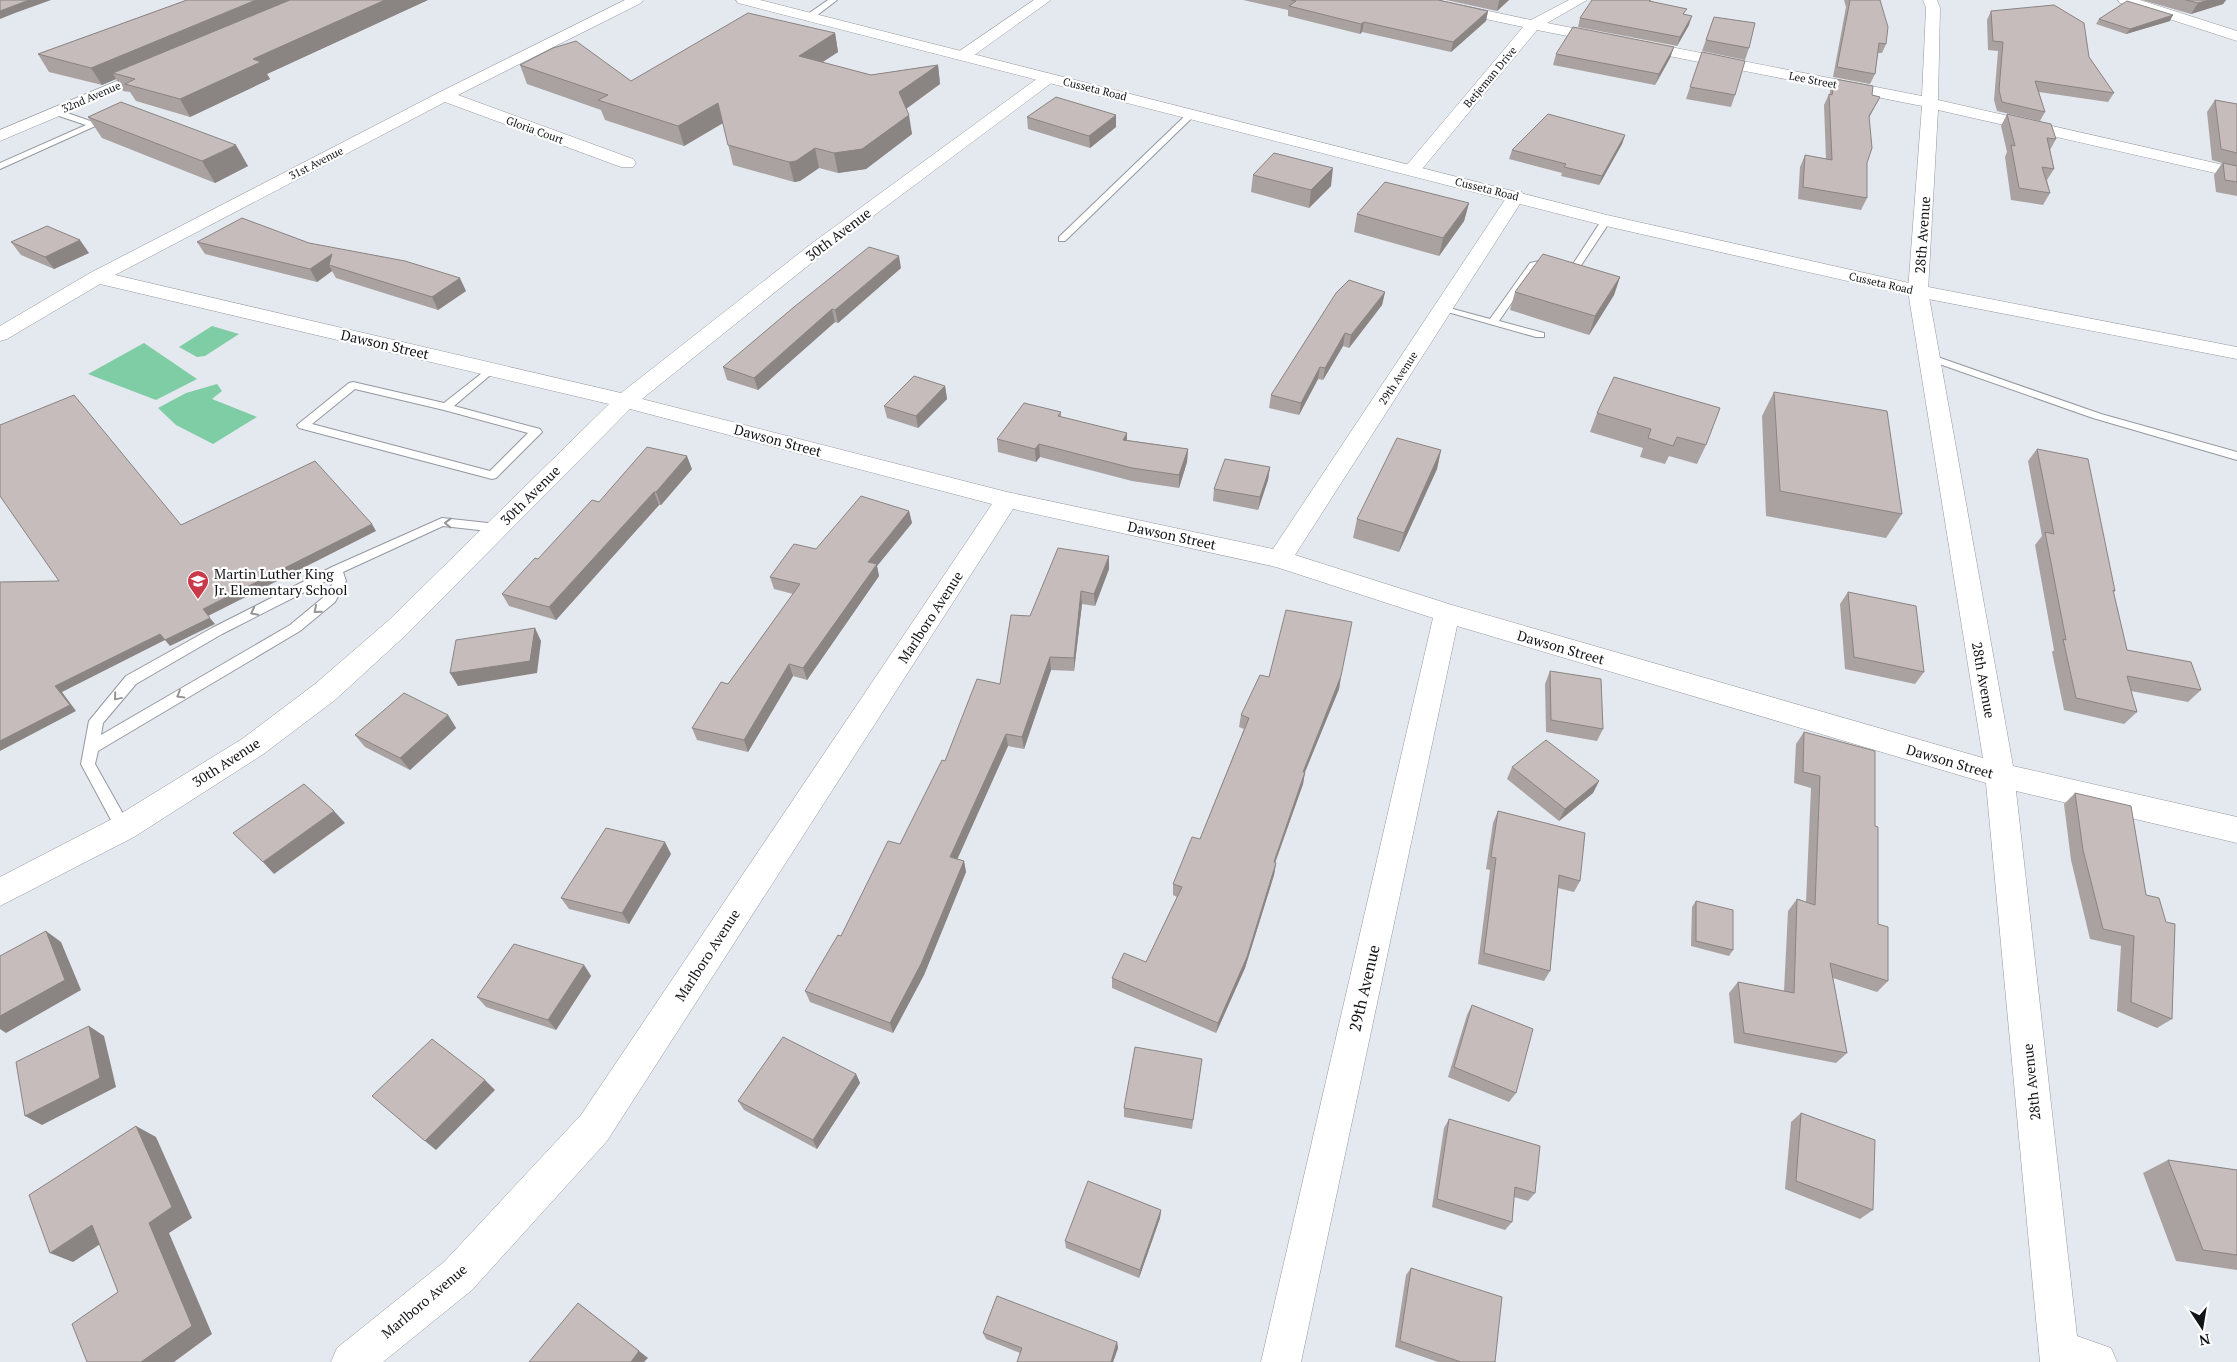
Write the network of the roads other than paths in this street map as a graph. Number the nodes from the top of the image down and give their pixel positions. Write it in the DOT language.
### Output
graph roads {
  1 [pos="636,0"];
  2 [pos="743,0"];
  3 [pos="833,0"];
  4 [pos="1044,0"];
  5 [pos="1416,0"];
  6 [pos="1580,0"];
  7 [pos="2125,0"];
  8 [pos="1935,4"];
  9 [pos="808,18"];
  10 [pos="1533,25"];
  11 [pos="2237,36"];
  12 [pos="964,56"];
  13 [pos="165,65"];
  14 [pos="1048,78"];
  15 [pos="444,96"];
  16 [pos="1930,103"];
  17 [pos="56,112"];
  18 [pos="1192,114"];
  19 [pos="116,115"];
  20 [pos="93,125"];
  21 [pos="0,136"];
  22 [pos="626,163"];
  23 [pos="0,166"];
  24 [pos="1412,170"];
  25 [pos="2237,173"];
  26 [pos="1516,196"];
  27 [pos="1606,220"];
  28 [pos="1062,239"];
  29 [pos="97,276"];
  30 [pos="1918,291"];
  31 [pos="1442,309"];
  32 [pos="1492,322"];
  33 [pos="0,335"];
  34 [pos="1540,335"];
  35 [pos="2237,353"];
  36 [pos="1929,356"];
  37 [pos="491,369"];
  38 [pos="624,401"];
  39 [pos="446,408"];
  40 [pos="2237,456"];
  41 [pos="1007,500"];
  42 [pos="496,528"];
  43 [pos="1279,559"];
  44 [pos="336,570"];
  45 [pos="1447,613"];
  46 [pos="92,747"];
  47 [pos="2000,775"];
  48 [pos="123,828"];
  49 [pos="2237,830"];
  50 [pos="0,892"];
  51 [pos="2059,1357"];
  52 [pos="350,1362"];
  53 [pos="1281,1362"];
  54 [pos="2098,1362"];
  1 -- 15 [label="street, 31st Avenue"];
  2 -- 9 [label="street, Cusseta Road"];
  3 -- 9 [label="lane"];
  4 -- 12 [label="street"];
  5 -- 10 [label="street, Lee Street"];
  6 -- 10 [label="street, Betjeman Drive"];
  7 -- 11 [label="street"];
  8 -- 16 [label="street, 28th Avenue"];
  9 -- 12 [label="street, Cusseta Road"];
  10 -- 16 [label="street, Lee Street"];
  10 -- 24 [label="street, Betjeman Drive"];
  12 -- 14 [label="street, Cusseta Road"];
  13 -- 17 [label="street, 32nd Avenue"];
  14 -- 18 [label="street, Cusseta Road"];
  14 -- 38 [label="street, 30th Avenue"];
  15 -- 22 [label="street, Gloria Court"];
  15 -- 29 [label="street, 31st Avenue"];
  16 -- 25 [label="street, Lee Street"];
  16 -- 30 [label="street, 28th Avenue"];
  17 -- 20 [label="lane"];
  17 -- 21 [label="street, 32nd Avenue"];
  18 -- 24 [label="street, Cusseta Road"];
  18 -- 28 [label="lane"];
  19 -- 20 [label="lane"];
  20 -- 23 [label="lane"];
  24 -- 26 [label="street, Cusseta Road"];
  26 -- 27 [label="street, Cusseta Road"];
  26 -- 31 [label="street, 29th Avenue"];
  27 -- 30 [label="street, Cusseta Road"];
  27 -- 32 [label="lane"];
  29 -- 33 [label="street, 31st Avenue"];
  29 -- 37 [label="street, Dawson Street"];
  30 -- 35 [label="street, Cusseta Road"];
  30 -- 36 [label="street, 28th Avenue"];
  31 -- 32 [label="lane"];
  31 -- 43 [label="street, 29th Avenue"];
  32 -- 34 [label="lane"];
  36 -- 40 [label="lane"];
  36 -- 47 [label="street, 28th Avenue"];
  37 -- 38 [label="street, Dawson Street"];
  37 -- 39 [label="lane"];
  38 -- 41 [label="street, Dawson Street"];
  38 -- 42 [label="street, 30th Avenue"];
  39 -- 39 [label="lane"];
  41 -- 43 [label="street, Dawson Street"];
  41 -- 52 [label="street, Marlboro Avenue"];
  42 -- 44 [label="lane, one-way"];
  42 -- 48 [label="street, 30th Avenue"];
  43 -- 45 [label="street, Dawson Street"];
  44 -- 46 [label="lane, one-way"];
  44 -- 46 [label="lane, one-way"];
  45 -- 47 [label="street, Dawson Street"];
  45 -- 53 [label="street, 29th Avenue"];
  46 -- 48 [label="lane"];
  47 -- 49 [label="street, Dawson Street"];
  47 -- 51 [label="street, 28th Avenue"];
  48 -- 50 [label="street, 30th Avenue"];
  51 -- 54 [label="street"];
}
